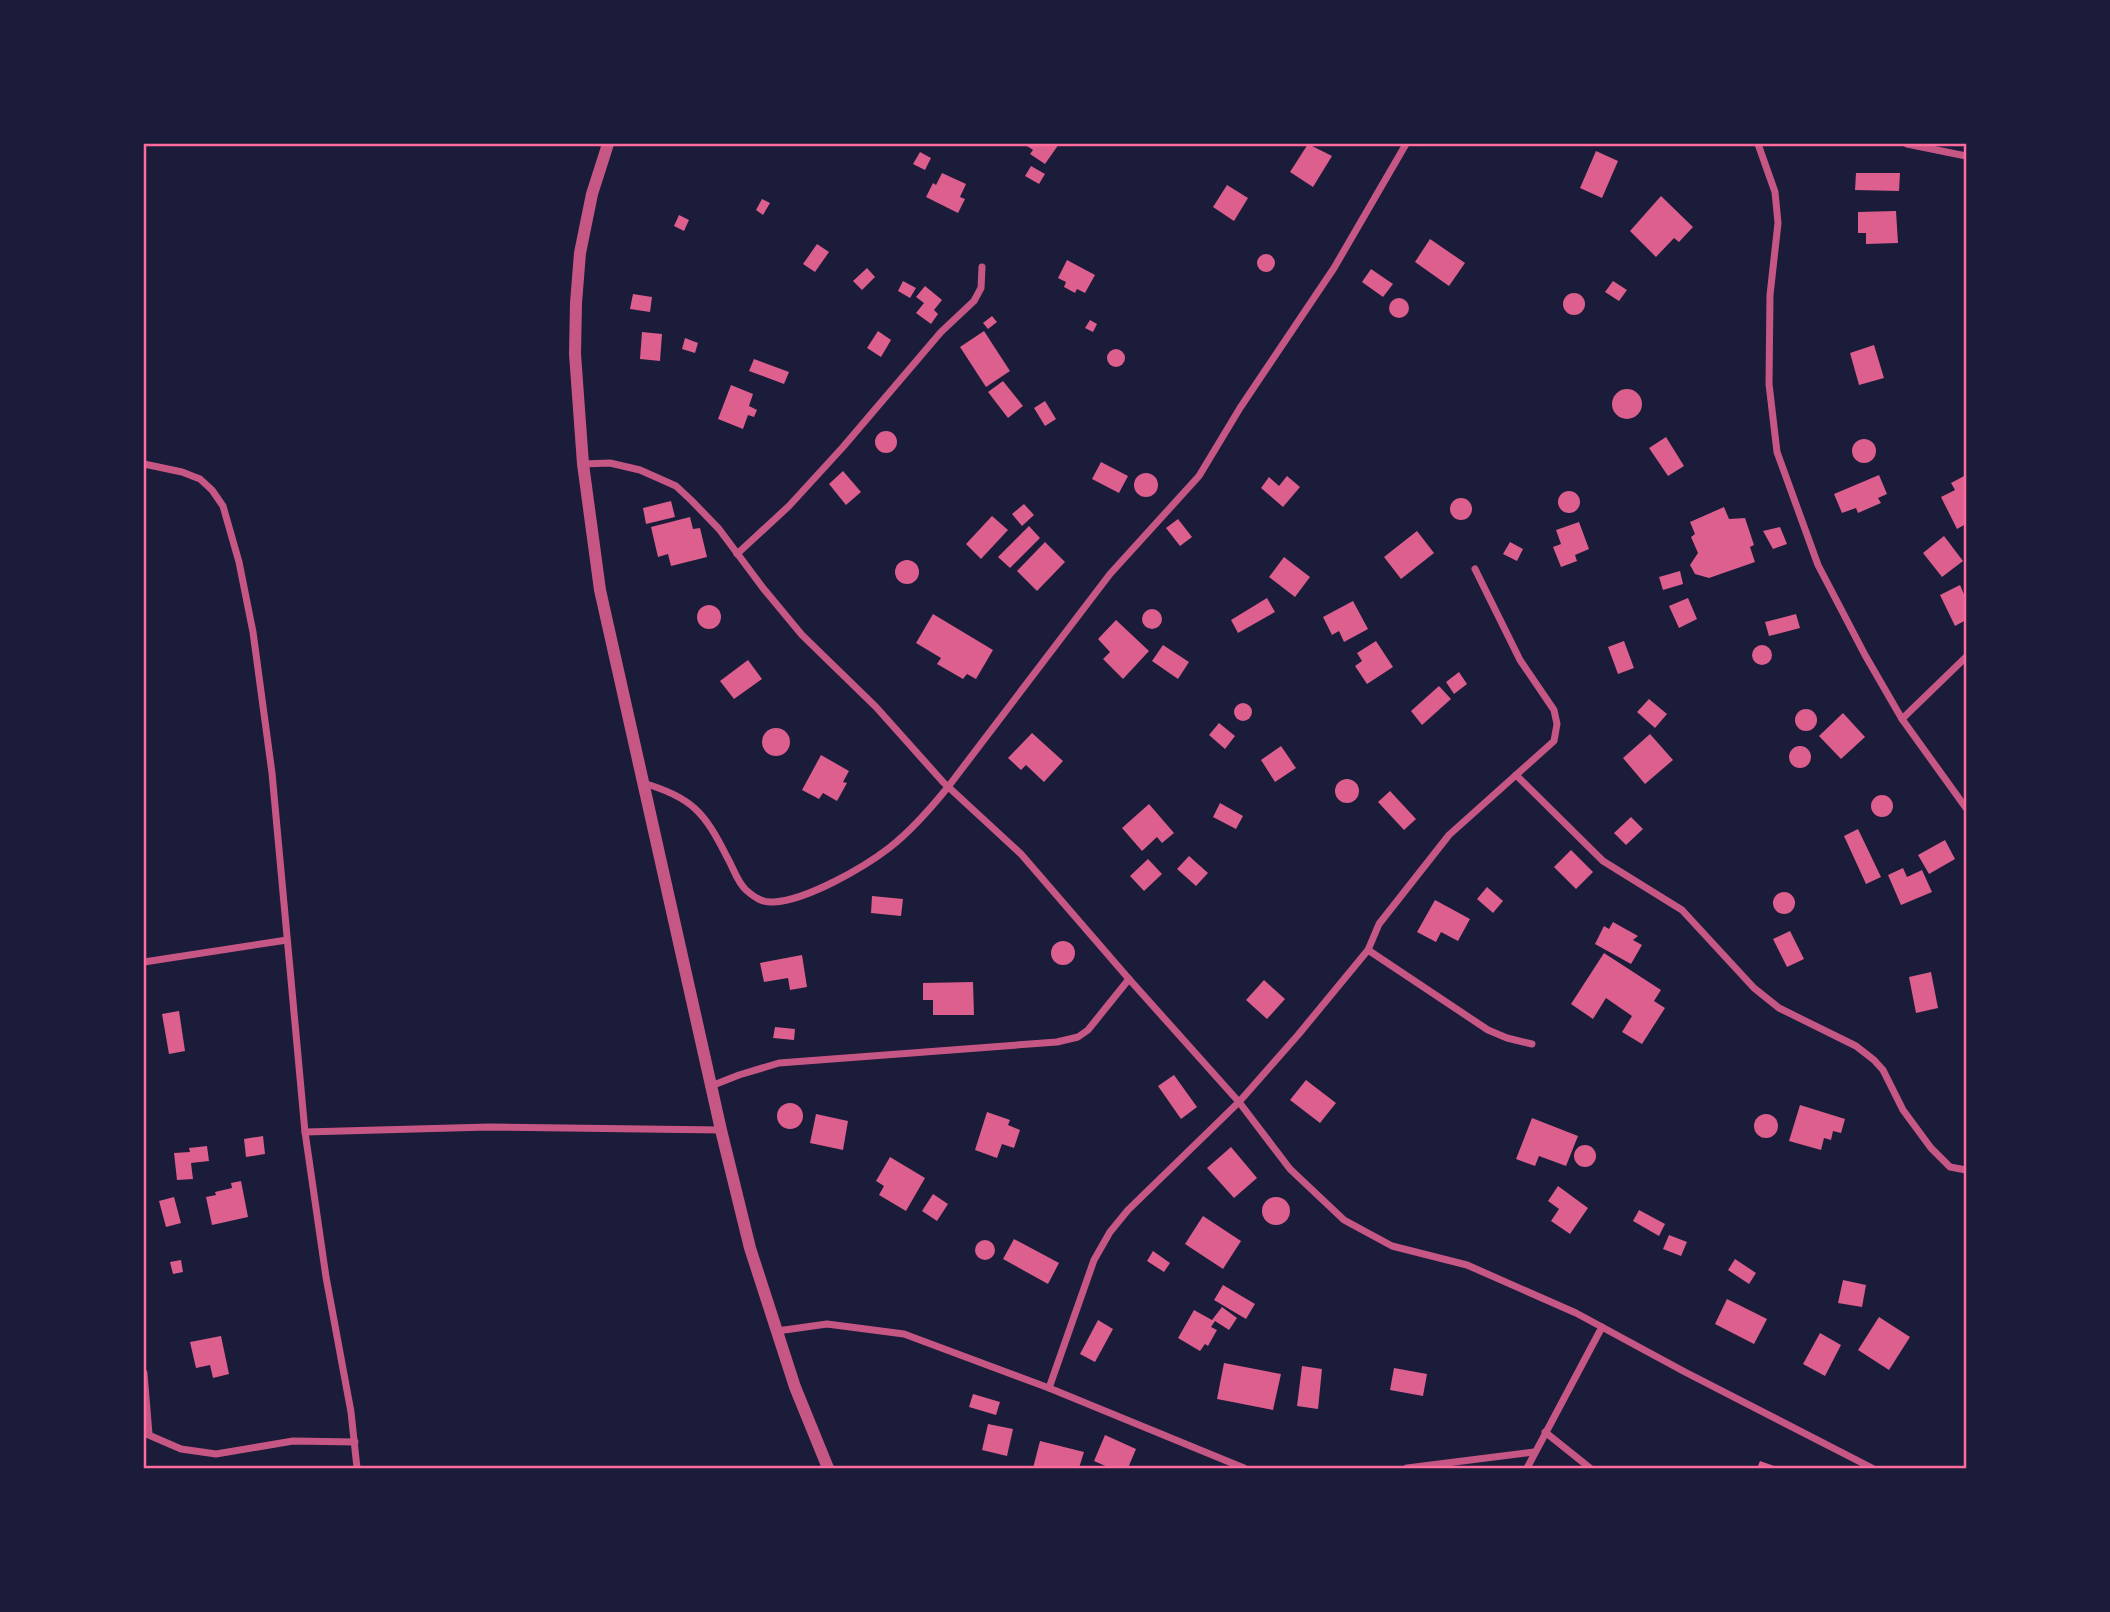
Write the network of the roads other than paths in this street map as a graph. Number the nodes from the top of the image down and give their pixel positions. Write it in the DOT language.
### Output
graph roads {
  1 [pos="608,144"];
  2 [pos="1406,144"];
  3 [pos="1758,144"];
  4 [pos="1907,144"];
  5 [pos="1966,156"];
  6 [pos="982,267"];
  7 [pos="144,464"];
  8 [pos="583,464"];
  9 [pos="737,554"];
  10 [pos="1475,569"];
  11 [pos="1966,657"];
  12 [pos="1902,719"];
  13 [pos="1516,775"];
  14 [pos="643,783"];
  15 [pos="948,787"];
  16 [pos="1966,808"];
  17 [pos="287,940"];
  18 [pos="1368,950"];
  19 [pos="144,962"];
  20 [pos="1129,979"];
  21 [pos="1532,1044"];
  22 [pos="711,1086"];
  23 [pos="1239,1102"];
  24 [pos="721,1130"];
  25 [pos="305,1132"];
  26 [pos="1966,1170"];
  27 [pos="1602,1327"];
  28 [pos="778,1331"];
  29 [pos="144,1373"];
  30 [pos="1049,1388"];
  31 [pos="1545,1432"];
  32 [pos="146,1434"];
  33 [pos="355,1442"];
  34 [pos="1534,1452"];
  35 [pos="357,1468"];
  36 [pos="828,1468"];
  37 [pos="1244,1468"];
  38 [pos="1407,1468"];
  39 [pos="1527,1468"];
  40 [pos="1590,1468"];
  41 [pos="1872,1468"];
  1 -- 8 [label="street"];
  2 -- 15 [label="street"];
  3 -- 12 [label="street"];
  4 -- 5 [label="street"];
  6 -- 9 [label="street"];
  7 -- 17 [label="street"];
  8 -- 9 [label="street"];
  8 -- 14 [label="street"];
  9 -- 15 [label="street"];
  10 -- 13 [label="street"];
  11 -- 12 [label="street"];
  12 -- 16 [label="street"];
  13 -- 18 [label="street"];
  13 -- 26 [label="street"];
  14 -- 15 [label="street"];
  14 -- 22 [label="street"];
  15 -- 20 [label="street"];
  17 -- 19 [label="street"];
  17 -- 25 [label="street"];
  18 -- 21 [label="street"];
  18 -- 23 [label="street"];
  20 -- 22 [label="street"];
  20 -- 23 [label="street"];
  22 -- 24 [label="street"];
  23 -- 27 [label="street"];
  23 -- 30 [label="street"];
  24 -- 25 [label="street"];
  24 -- 28 [label="street"];
  25 -- 33 [label="street"];
  27 -- 31 [label="street"];
  27 -- 41 [label="street"];
  28 -- 30 [label="street"];
  28 -- 36 [label="street"];
  29 -- 32 [label="street"];
  30 -- 37 [label="street"];
  31 -- 34 [label="street"];
  31 -- 40 [label="street"];
  32 -- 33 [label="street"];
  33 -- 35 [label="street"];
  34 -- 38 [label="street"];
  34 -- 39 [label="street"];
}
